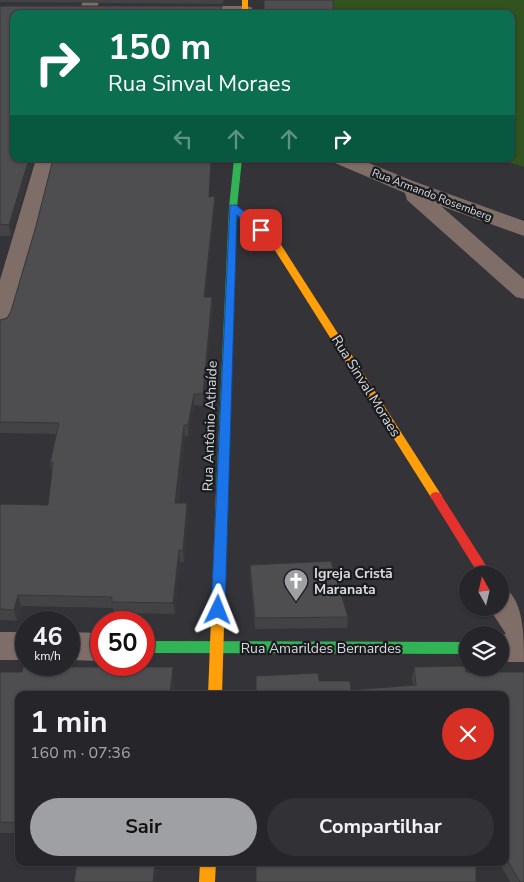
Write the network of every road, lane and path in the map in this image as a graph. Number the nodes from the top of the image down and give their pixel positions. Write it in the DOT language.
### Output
graph roads {
  1 [pos="84,8"];
  2 [pos="245,8"];
  3 [pos="108,10"];
  4 [pos="166,10"];
  5 [pos="45,162"];
  6 [pos="238,162"];
  7 [pos="349,162"];
  8 [pos="404,186"];
  9 [pos="233,207"];
  10 [pos="524,229"];
  11 [pos="524,292"];
  12 [pos="0,322"];
  13 [pos="480,566"];
  14 [pos="509,612"];
  15 [pos="524,636"];
  16 [pos="0,646"];
  17 [pos="15,646"];
  18 [pos="155,647"];
  19 [pos="217,648"];
  20 [pos="459,648"];
  21 [pos="509,648"];
  22 [pos="524,648"];
  23 [pos="214,691"];
  24 [pos="208,866"];
  25 [pos="207,882"];
  1 -- 3 [label="street"];
  2 -- 4 [label="street"];
  5 -- 12 [label="street"];
  6 -- 9 [label="street, Rua Antônio Athaíde"];
  7 -- 8 [label="street, Rua Armando Rosemberg"];
  8 -- 10 [label="street, Rua Armando Rosemberg"];
  8 -- 11 [label="street"];
  9 -- 13 [label="street, Rua Sinval Moraes"];
  9 -- 19 [label="street, Rua Antônio Athaíde"];
  14 -- 15 [label="street"];
  16 -- 17 [label="street"];
  18 -- 19 [label="street, Rua Amarildes Bernardes"];
  19 -- 20 [label="street, Rua Amarildes Bernardes"];
  19 -- 23 [label="street, Rua Antônio Athaíde"];
  21 -- 22 [label="street"];
  24 -- 25 [label="street"];
}
